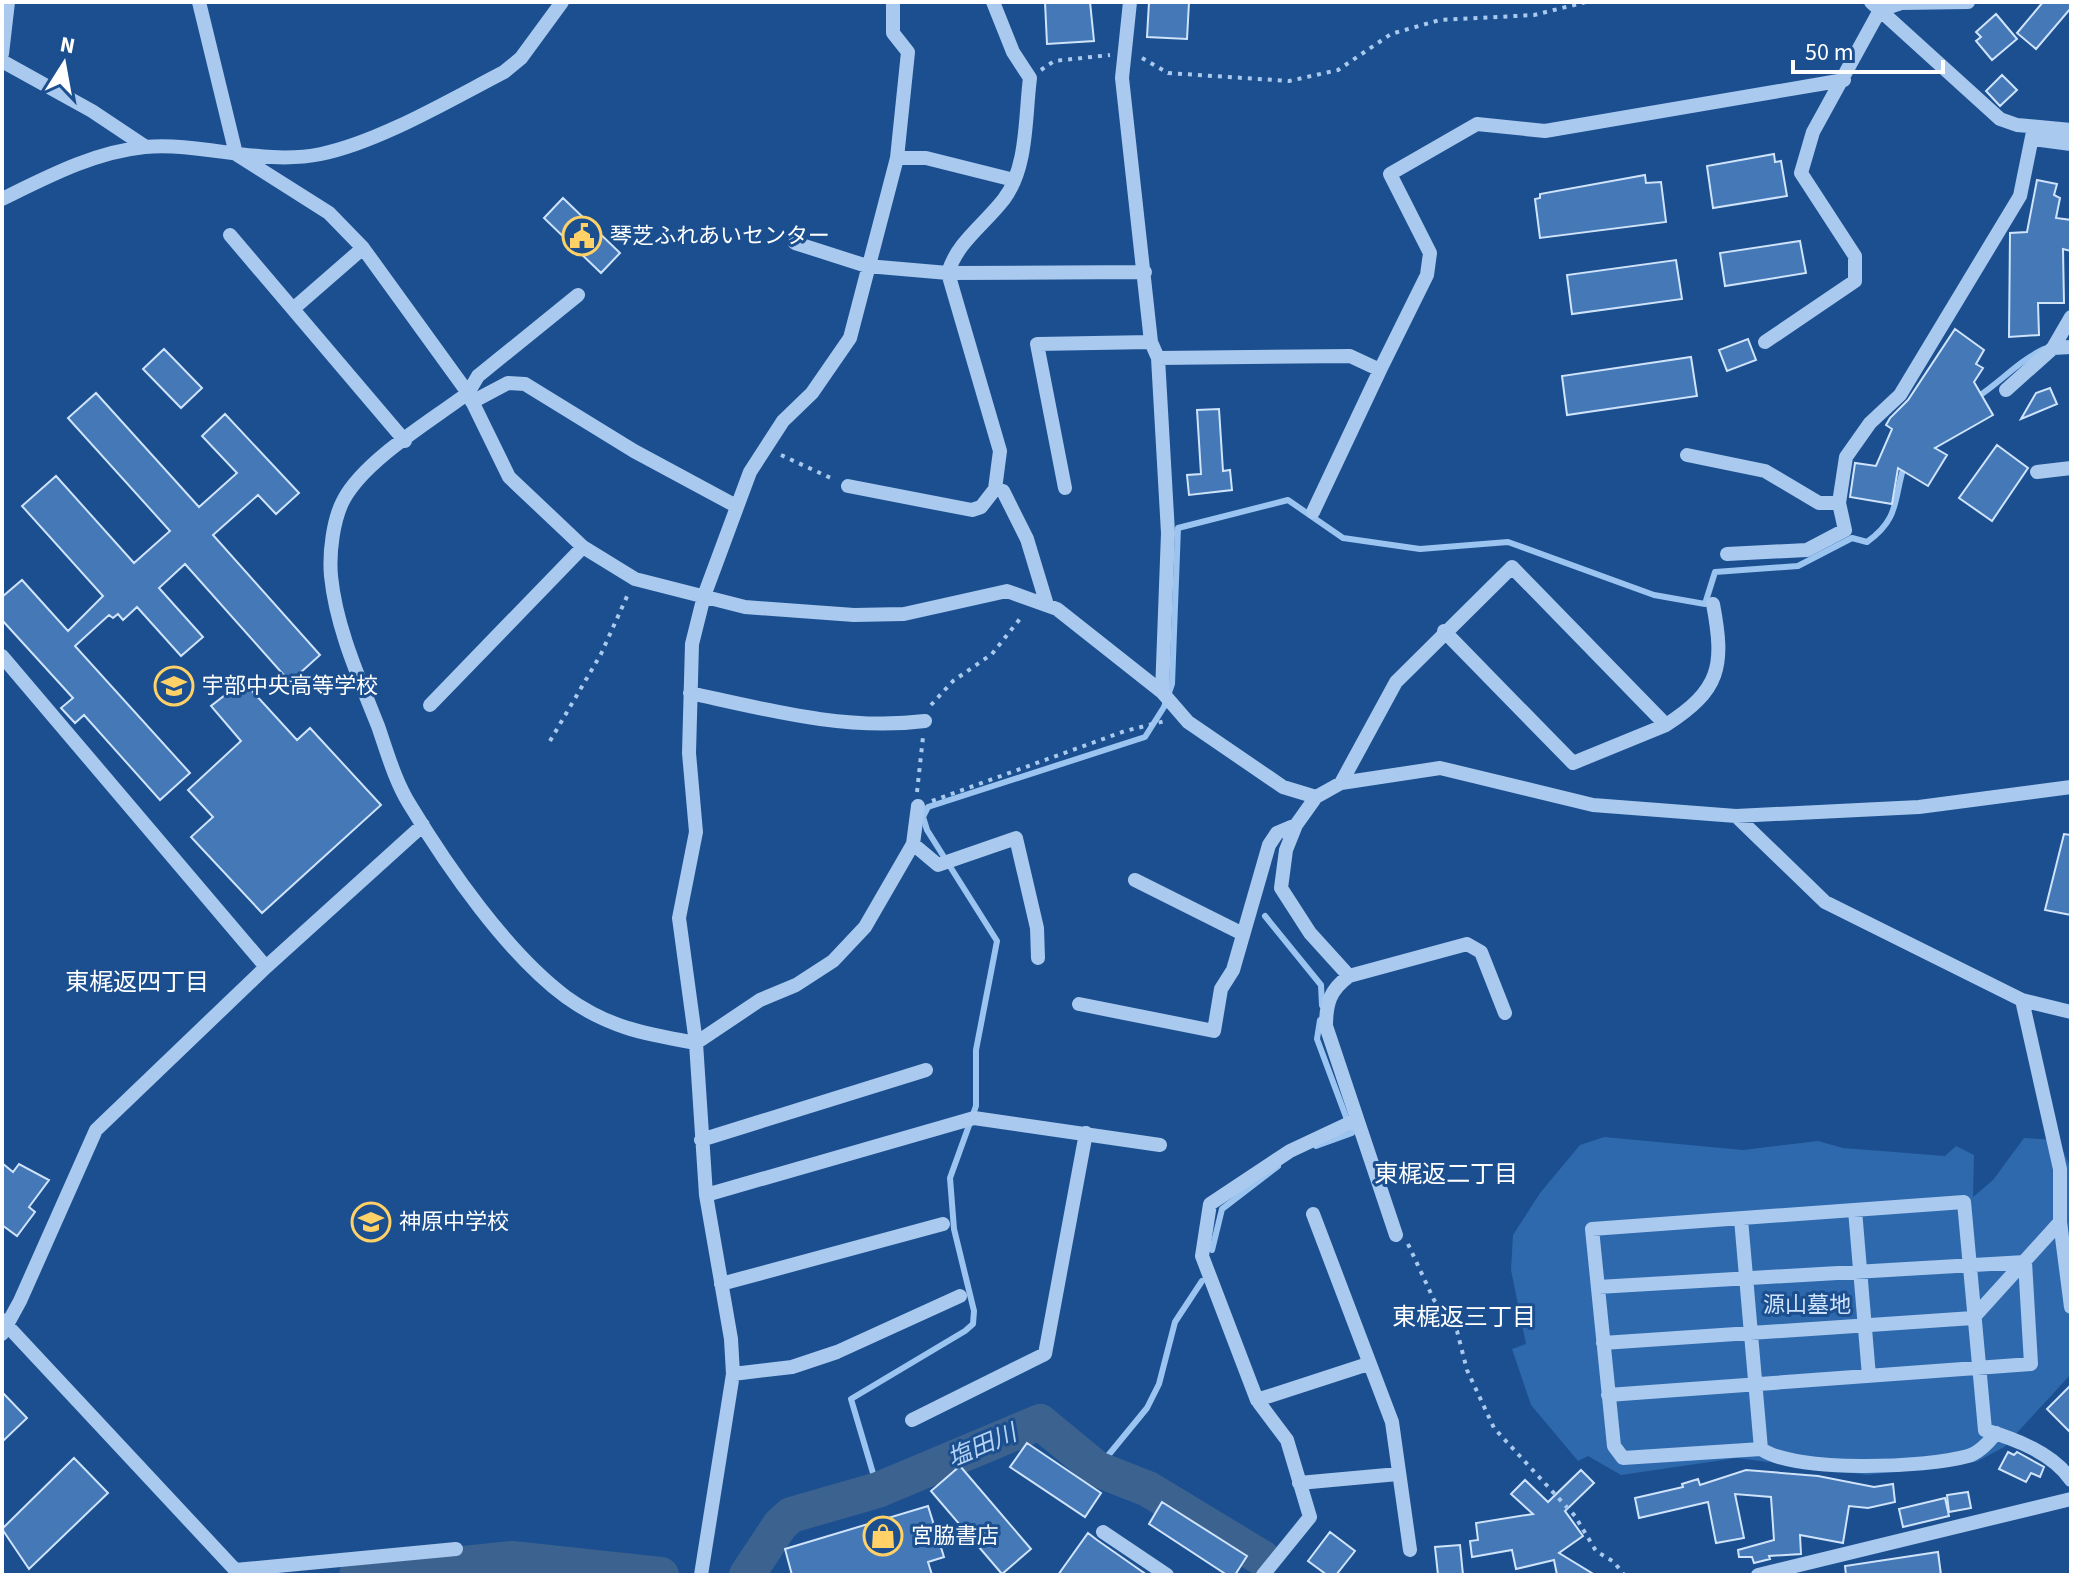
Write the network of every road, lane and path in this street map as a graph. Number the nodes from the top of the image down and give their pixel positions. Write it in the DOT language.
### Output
graph roads {
  1 [pos="8,2"];
  2 [pos="199,2"];
  3 [pos="562,2"];
  4 [pos="893,2"];
  5 [pos="993,2"];
  6 [pos="1130,2"];
  7 [pos="1586,2"];
  8 [pos="1968,2"];
  9 [pos="1876,6"];
  10 [pos="1124,53"];
  11 [pos="2,54"];
  12 [pos="2,61"];
  13 [pos="1030,78"];
  14 [pos="1844,80"];
  15 [pos="2071,130"];
  16 [pos="2033,133"];
  17 [pos="2071,144"];
  18 [pos="146,147"];
  19 [pos="236,154"];
  20 [pos="897,158"];
  21 [pos="1014,180"];
  22 [pos="2,199"];
  23 [pos="230,235"];
  24 [pos="795,243"];
  25 [pos="363,248"];
  26 [pos="867,266"];
  27 [pos="1145,272"];
  28 [pos="948,273"];
  29 [pos="578,295"];
  30 [pos="293,309"];
  31 [pos="2071,317"];
  32 [pos="1151,342"];
  33 [pos="1765,342"];
  34 [pos="2071,347"];
  35 [pos="2053,348"];
  36 [pos="1158,358"];
  37 [pos="1380,370"];
  38 [pos="2006,390"];
  39 [pos="470,398"];
  40 [pos="405,441"];
  41 [pos="765,447"];
  42 [pos="1687,455"];
  43 [pos="2071,468"];
  44 [pos="2037,472"];
  45 [pos="848,486"];
  46 [pos="1065,488"];
  47 [pos="995,489"];
  48 [pos="1839,503"];
  49 [pos="736,506"];
  50 [pos="1313,512"];
  51 [pos="583,547"];
  52 [pos="1727,554"];
  53 [pos="635,579"];
  54 [pos="704,596"];
  55 [pos="1041,603"];
  56 [pos="1713,604"];
  57 [pos="1444,631"];
  58 [pos="2,656"];
  59 [pos="1162,692"];
  60 [pos="690,693"];
  61 [pos="430,705"];
  62 [pos="925,721"];
  63 [pos="1188,722"];
  64 [pos="1666,725"];
  65 [pos="550,741"];
  66 [pos="1341,783"];
  67 [pos="2071,787"];
  68 [pos="1316,797"];
  69 [pos="918,806"];
  70 [pos="1736,816"];
  71 [pos="423,825"];
  72 [pos="1296,825"];
  73 [pos="913,844"];
  74 [pos="1135,880"];
  75 [pos="1243,934"];
  76 [pos="1038,958"];
  77 [pos="266,967"];
  78 [pos="1349,976"];
  79 [pos="2022,1000"];
  80 [pos="1079,1004"];
  81 [pos="2071,1012"];
  82 [pos="1505,1013"];
  83 [pos="696,1043"];
  84 [pos="926,1070"];
  85 [pos="1356,1120"];
  86 [pos="1086,1133"];
  87 [pos="701,1140"];
  88 [pos="1160,1145"];
  89 [pos="706,1195"];
  90 [pos="1855,1210"];
  91 [pos="1313,1214"];
  92 [pos="1741,1219"];
  93 [pos="2060,1222"];
  94 [pos="943,1224"];
  95 [pos="1396,1235"];
  96 [pos="2025,1262"];
  97 [pos="1969,1265"];
  98 [pos="1860,1272"];
  99 [pos="1746,1278"];
  100 [pos="721,1284"];
  101 [pos="1598,1287"];
  102 [pos="960,1296"];
  103 [pos="2071,1307"];
  104 [pos="1973,1318"];
  105 [pos="4,1326"];
  106 [pos="1864,1326"];
  107 [pos="1750,1333"];
  108 [pos="1603,1343"];
  109 [pos="1368,1364"];
  110 [pos="1979,1368"];
  111 [pos="733,1374"];
  112 [pos="1869,1376"];
  113 [pos="1755,1384"];
  114 [pos="1608,1395"];
  115 [pos="1257,1400"];
  116 [pos="912,1420"];
  117 [pos="1996,1433"];
  118 [pos="1761,1449"];
  119 [pos="1398,1474"];
  120 [pos="2071,1480"];
  121 [pos="1299,1483"];
  122 [pos="2071,1499"];
  123 [pos="1103,1532"];
  124 [pos="456,1549"];
  125 [pos="1410,1550"];
  126 [pos="237,1572"];
  127 [pos="701,1574"];
  128 [pos="1167,1575"];
  129 [pos="1263,1575"];
  130 [pos="1624,1575"];
  131 [pos="1758,1575"];
  1 -- 11 [label="street"];
  2 -- 19 [label="street"];
  3 -- 19 [label="street"];
  4 -- 20 [label="street"];
  5 -- 13 [label="street"];
  6 -- 10 [label="street"];
  7 -- 10 [label="path"];
  8 -- 9 [label="street"];
  9 -- 14 [label="street"];
  9 -- 16 [label="street"];
  10 -- 13 [label="path"];
  10 -- 27 [label="street"];
  12 -- 18 [label="street"];
  13 -- 21 [label="street"];
  14 -- 33 [label="street"];
  14 -- 37 [label="street"];
  15 -- 16 [label="street"];
  16 -- 17 [label="street"];
  16 -- 48 [label="street"];
  18 -- 19 [label="street"];
  18 -- 22 [label="street"];
  19 -- 25 [label="street"];
  20 -- 21 [label="street"];
  20 -- 26 [label="street"];
  21 -- 28 [label="street"];
  23 -- 30 [label="street"];
  24 -- 26 [label="street"];
  25 -- 30 [label="street"];
  25 -- 39 [label="street"];
  26 -- 28 [label="street"];
  26 -- 41 [label="street"];
  27 -- 28 [label="street"];
  27 -- 32 [label="street"];
  28 -- 47 [label="street"];
  29 -- 39 [label="street"];
  30 -- 40 [label="street"];
  31 -- 35 [label="street"];
  32 -- 36 [label="street"];
  32 -- 46 [label="street"];
  34 -- 35 [label="street"];
  35 -- 38 [label="street"];
  36 -- 37 [label="street"];
  36 -- 59 [label="street"];
  37 -- 50 [label="street"];
  39 -- 40 [label="street"];
  39 -- 49 [label="street"];
  39 -- 51 [label="street"];
  40 -- 71 [label="street"];
  41 -- 45 [label="path"];
  41 -- 49 [label="street"];
  42 -- 48 [label="street"];
  43 -- 44 [label="street"];
  45 -- 47 [label="street"];
  47 -- 55 [label="street"];
  48 -- 52 [label="street"];
  49 -- 54 [label="street"];
  51 -- 53 [label="street"];
  51 -- 61 [label="street"];
  53 -- 54 [label="street"];
  53 -- 65 [label="path"];
  54 -- 55 [label="street"];
  54 -- 60 [label="street"];
  55 -- 59 [label="street"];
  55 -- 62 [label="path"];
  56 -- 64 [label="street"];
  57 -- 64 [label="street"];
  57 -- 64 [label="street"];
  57 -- 66 [label="street"];
  58 -- 77 [label="street"];
  59 -- 63 [label="street"];
  60 -- 62 [label="street"];
  60 -- 83 [label="street"];
  62 -- 69 [label="path"];
  63 -- 68 [label="street"];
  63 -- 69 [label="path"];
  66 -- 68 [label="street"];
  66 -- 70 [label="street"];
  67 -- 70 [label="street"];
  68 -- 72 [label="street"];
  69 -- 73 [label="street"];
  70 -- 79 [label="street"];
  71 -- 77 [label="street"];
  71 -- 83 [label="street"];
  72 -- 75 [label="street"];
  72 -- 78 [label="street"];
  73 -- 76 [label="street"];
  73 -- 83 [label="street"];
  74 -- 75 [label="street"];
  75 -- 80 [label="street"];
  77 -- 105 [label="street"];
  78 -- 82 [label="street"];
  78 -- 85 [label="street"];
  79 -- 81 [label="street"];
  79 -- 93 [label="street"];
  83 -- 87 [label="street"];
  84 -- 87 [label="street"];
  85 -- 95 [label="street"];
  85 -- 115 [label="street"];
  86 -- 88 [label="street"];
  86 -- 89 [label="street"];
  86 -- 116 [label="street"];
  87 -- 89 [label="street"];
  89 -- 100 [label="street"];
  90 -- 92 [label="street"];
  90 -- 97 [label="street"];
  90 -- 98 [label="street"];
  91 -- 109 [label="street"];
  92 -- 99 [label="street"];
  92 -- 101 [label="street"];
  93 -- 96 [label="street"];
  93 -- 103 [label="street"];
  94 -- 100 [label="street"];
  95 -- 130 [label="path"];
  96 -- 97 [label="street"];
  96 -- 104 [label="street"];
  96 -- 110 [label="street"];
  97 -- 98 [label="street"];
  97 -- 104 [label="street"];
  98 -- 99 [label="street"];
  98 -- 106 [label="street"];
  99 -- 101 [label="street"];
  99 -- 107 [label="street"];
  100 -- 111 [label="street"];
  101 -- 108 [label="street"];
  102 -- 111 [label="street"];
  104 -- 106 [label="street"];
  104 -- 110 [label="street"];
  105 -- 126 [label="street"];
  106 -- 107 [label="street"];
  106 -- 112 [label="street"];
  107 -- 108 [label="street"];
  107 -- 113 [label="street"];
  108 -- 114 [label="street"];
  109 -- 115 [label="street"];
  109 -- 119 [label="street"];
  110 -- 112 [label="street"];
  110 -- 117 [label="street"];
  111 -- 127 [label="street"];
  112 -- 113 [label="street"];
  113 -- 114 [label="street"];
  113 -- 118 [label="street"];
  114 -- 118 [label="street"];
  115 -- 121 [label="street"];
  117 -- 118 [label="street"];
  117 -- 120 [label="street"];
  119 -- 121 [label="street"];
  119 -- 125 [label="street"];
  121 -- 129 [label="street"];
  122 -- 131 [label="street"];
  123 -- 128 [label="street"];
  124 -- 126 [label="street"];
}
